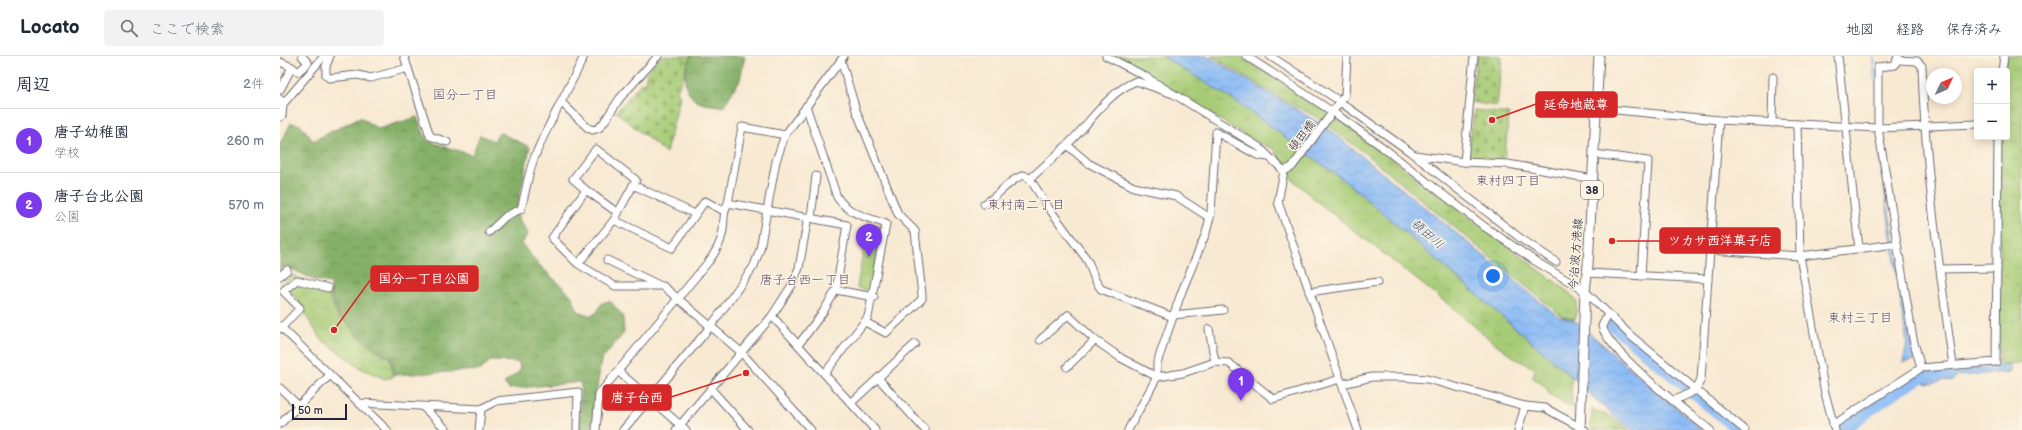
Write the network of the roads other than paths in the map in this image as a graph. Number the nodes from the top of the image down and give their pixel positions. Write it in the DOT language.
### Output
graph roads {
  1 [pos="302,56"];
  2 [pos="324,56"];
  3 [pos="330,56"];
  4 [pos="404,56"];
  5 [pos="584,56"];
  6 [pos="658,56"];
  7 [pos="1106,56"];
  8 [pos="1246,56"];
  9 [pos="1270,56"];
  10 [pos="1347,56"];
  11 [pos="1474,56"];
  12 [pos="1599,56"];
  13 [pos="1838,56"];
  14 [pos="2004,56"];
  15 [pos="842,58"];
  16 [pos="1898,58"];
  17 [pos="280,62"];
  18 [pos="292,67"];
  19 [pos="408,68"];
  20 [pos="2002,68"];
  21 [pos="1773,77"];
  22 [pos="280,90"];
  23 [pos="1173,94"];
  24 [pos="1335,98"];
  25 [pos="282,102"];
  26 [pos="561,102"];
  27 [pos="1343,104"];
  28 [pos="806,106"];
  29 [pos="1596,108"];
  30 [pos="1331,115"];
  31 [pos="280,117"];
  32 [pos="1718,120"];
  33 [pos="1772,123"];
  34 [pos="1797,124"];
  35 [pos="1974,124"];
  36 [pos="1924,126"];
  37 [pos="1846,127"];
  38 [pos="1878,128"];
  39 [pos="785,134"];
  40 [pos="1998,140"];
  41 [pos="447,142"];
  42 [pos="1067,145"];
  43 [pos="1594,154"];
  44 [pos="1414,155"];
  45 [pos="1268,157"];
  46 [pos="1464,162"];
  47 [pos="1284,171"];
  48 [pos="816,176"];
  49 [pos="1030,179"];
  50 [pos="1593,179"];
  51 [pos="633,185"];
  52 [pos="586,190"];
  53 [pos="728,203"];
  54 [pos="984,204"];
  55 [pos="724,211"];
  56 [pos="768,211"];
  57 [pos="618,213"];
  58 [pos="695,214"];
  59 [pos="809,217"];
  60 [pos="1210,218"];
  61 [pos="614,220"];
  62 [pos="489,232"];
  63 [pos="1896,244"];
  64 [pos="1859,249"];
  65 [pos="1710,250"];
  66 [pos="1800,256"];
  67 [pos="607,260"];
  68 [pos="1556,262"];
  69 [pos="578,264"];
  70 [pos="1997,268"];
  71 [pos="1940,269"];
  72 [pos="287,270"];
  73 [pos="1587,273"];
  74 [pos="280,276"];
  75 [pos="1641,276"];
  76 [pos="1708,279"];
  77 [pos="1378,282"];
  78 [pos="663,286"];
  79 [pos="328,288"];
  80 [pos="836,290"];
  81 [pos="1584,291"];
  82 [pos="1308,292"];
  83 [pos="874,297"];
  84 [pos="678,299"];
  85 [pos="1223,310"];
  86 [pos="1608,314"];
  87 [pos="772,316"];
  88 [pos="1173,316"];
  89 [pos="865,322"];
  90 [pos="711,326"];
  91 [pos="281,327"];
  92 [pos="1209,330"];
  93 [pos="1040,340"];
  94 [pos="1095,340"];
  95 [pos="798,344"];
  96 [pos="915,344"];
  97 [pos="741,352"];
  98 [pos="1215,362"];
  99 [pos="1953,365"];
  100 [pos="1067,367"];
  101 [pos="1921,368"];
  102 [pos="619,372"];
  103 [pos="825,373"];
  104 [pos="330,375"];
  105 [pos="1157,377"];
  106 [pos="878,378"];
  107 [pos="1341,381"];
  108 [pos="280,388"];
  109 [pos="711,389"];
  110 [pos="1696,390"];
  111 [pos="650,398"];
  112 [pos="1673,401"];
  113 [pos="359,403"];
  114 [pos="851,403"];
  115 [pos="299,406"];
  116 [pos="1524,406"];
  117 [pos="423,407"];
  118 [pos="481,409"];
  119 [pos="280,424"];
  120 [pos="679,427"];
  121 [pos="870,428"];
  122 [pos="1833,428"];
  123 [pos="1582,429"];
  124 [pos="387,430"];
  125 [pos="447,430"];
  126 [pos="479,430"];
  127 [pos="577,430"];
  128 [pos="596,430"];
  129 [pos="623,430"];
  130 [pos="686,430"];
  131 [pos="748,430"];
  132 [pos="811,430"];
  133 [pos="926,430"];
  134 [pos="1128,430"];
  135 [pos="1358,430"];
  136 [pos="1518,430"];
  137 [pos="1710,430"];
  138 [pos="1745,430"];
  1 -- 18 [label="street"];
  2 -- 25 [label="street"];
  3 -- 19 [label="street"];
  4 -- 19 [label="street"];
  5 -- 26 [label="street"];
  6 -- 26 [label="street"];
  7 -- 23 [label="street"];
  8 -- 30 [label="street"];
  9 -- 24 [label="street"];
  10 -- 30 [label="street, 頓田橋"];
  11 -- 46 [label="street"];
  12 -- 29 [label="main road, 今治波方港線 / 38"];
  13 -- 37 [label="street"];
  14 -- 20 [label="street"];
  15 -- 28 [label="street"];
  15 -- 89 [label="street"];
  16 -- 36 [label="street"];
  16 -- 38 [label="street"];
  17 -- 18 [label="street"];
  18 -- 22 [label="street"];
  19 -- 41 [label="street"];
  21 -- 33 [label="street"];
  23 -- 42 [label="street"];
  23 -- 45 [label="street"];
  25 -- 31 [label="street"];
  26 -- 62 [label="street"];
  27 -- 44 [label="street"];
  28 -- 39 [label="street"];
  28 -- 83 [label="street"];
  29 -- 32 [label="street"];
  29 -- 43 [label="main road, 今治波方港線 / 38"];
  30 -- 47 [label="street, 頓田橋"];
  30 -- 81 [label="street"];
  32 -- 33 [label="street"];
  32 -- 65 [label="street"];
  33 -- 34 [label="street"];
  34 -- 37 [label="street"];
  34 -- 66 [label="street"];
  35 -- 36 [label="street"];
  36 -- 38 [label="street"];
  36 -- 71 [label="street"];
  37 -- 38 [label="street"];
  37 -- 64 [label="street"];
  38 -- 63 [label="street"];
  39 -- 53 [label="street"];
  39 -- 56 [label="street"];
  40 -- 70 [label="street"];
  42 -- 49 [label="street"];
  42 -- 60 [label="street"];
  43 -- 50 [label="main road, 今治波方港線 / 38"];
  43 -- 75 [label="street"];
  44 -- 46 [label="street"];
  44 -- 68 [label="street"];
  45 -- 47 [label="street"];
  45 -- 60 [label="street"];
  46 -- 50 [label="street"];
  47 -- 82 [label="street"];
  48 -- 59 [label="street"];
  49 -- 54 [label="street"];
  49 -- 88 [label="street"];
  50 -- 73 [label="main road, 今治波方港線 / 38"];
  51 -- 52 [label="street"];
  51 -- 57 [label="street"];
  51 -- 58 [label="street"];
  52 -- 57 [label="street"];
  52 -- 69 [label="street"];
  53 -- 55 [label="street"];
  53 -- 56 [label="street"];
  55 -- 58 [label="street"];
  55 -- 84 [label="street"];
  56 -- 59 [label="street"];
  56 -- 90 [label="street"];
  57 -- 61 [label="street"];
  58 -- 61 [label="street"];
  59 -- 80 [label="street"];
  59 -- 87 [label="street"];
  60 -- 88 [label="street"];
  61 -- 69 [label="street"];
  63 -- 64 [label="street"];
  63 -- 101 [label="street"];
  64 -- 66 [label="street"];
  65 -- 66 [label="street"];
  65 -- 76 [label="street"];
  66 -- 122 [label="street"];
  67 -- 78 [label="street"];
  69 -- 78 [label="street"];
  70 -- 71 [label="street"];
  70 -- 99 [label="street"];
  71 -- 99 [label="street"];
  72 -- 74 [label="street"];
  73 -- 75 [label="street"];
  73 -- 81 [label="main road, 今治波方港線 / 38"];
  75 -- 76 [label="street"];
  76 -- 110 [label="street"];
  77 -- 82 [label="street"];
  78 -- 84 [label="street"];
  79 -- 91 [label="street"];
  80 -- 83 [label="street"];
  80 -- 95 [label="street"];
  81 -- 86 [label="street"];
  81 -- 123 [label="main road, 今治波方港線 / 38"];
  82 -- 107 [label="street"];
  83 -- 89 [label="street"];
  84 -- 90 [label="street"];
  84 -- 102 [label="street"];
  85 -- 88 [label="street"];
  86 -- 110 [label="street"];
  86 -- 112 [label="street"];
  87 -- 95 [label="street"];
  87 -- 97 [label="street"];
  88 -- 105 [label="street"];
  89 -- 103 [label="street"];
  90 -- 97 [label="street"];
  90 -- 111 [label="street"];
  91 -- 104 [label="street"];
  92 -- 98 [label="street"];
  93 -- 94 [label="street"];
  94 -- 100 [label="street"];
  94 -- 105 [label="street"];
  95 -- 103 [label="street"];
  96 -- 106 [label="street"];
  97 -- 109 [label="street"];
  97 -- 132 [label="street"];
  98 -- 105 [label="street"];
  98 -- 107 [label="street"];
  99 -- 101 [label="street"];
  101 -- 122 [label="street"];
  102 -- 111 [label="street"];
  102 -- 128 [label="street"];
  103 -- 114 [label="street"];
  104 -- 113 [label="street"];
  104 -- 115 [label="street"];
  105 -- 134 [label="street"];
  106 -- 114 [label="street"];
  106 -- 133 [label="street"];
  107 -- 116 [label="street"];
  107 -- 135 [label="street"];
  108 -- 115 [label="street"];
  109 -- 120 [label="street"];
  109 -- 131 [label="street"];
  110 -- 112 [label="street"];
  110 -- 138 [label="street"];
  111 -- 120 [label="street"];
  111 -- 129 [label="street"];
  112 -- 137 [label="street"];
  113 -- 117 [label="street"];
  113 -- 124 [label="street"];
  114 -- 121 [label="street"];
  115 -- 119 [label="street"];
  116 -- 123 [label="street"];
  116 -- 136 [label="street"];
  117 -- 118 [label="street"];
  117 -- 125 [label="street"];
  118 -- 126 [label="street"];
  118 -- 127 [label="street"];
  120 -- 130 [label="street"];
}
